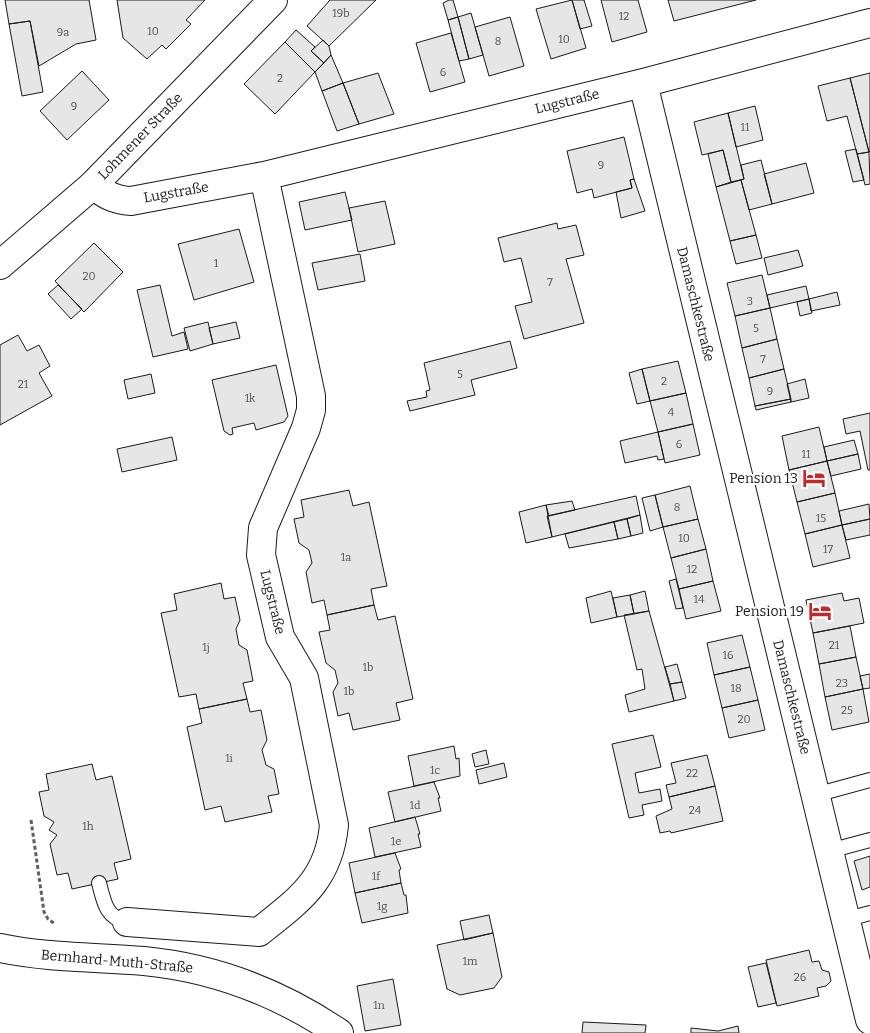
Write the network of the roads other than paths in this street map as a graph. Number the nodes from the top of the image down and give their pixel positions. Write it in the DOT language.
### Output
graph roads {
  1 [pos="273,0"];
  2 [pos="870,23"];
  3 [pos="643,83"];
  4 [pos="264,176"];
  5 [pos="92,185"];
  6 [pos="0,265"];
  7 [pos="870,780"];
  8 [pos="815,795"];
  9 [pos="870,840"];
  10 [pos="829,850"];
  11 [pos="99,883"];
  12 [pos="858,917"];
  13 [pos="127,922"];
  14 [pos="0,948"];
  15 [pos="870,1020"];
  16 [pos="340,1033"];
  1 -- 5 [label="street, Lohmener Straße"];
  2 -- 3 [label="street, Lugstraße"];
  3 -- 4 [label="street, Lugstraße"];
  3 -- 8 [label="street, Damaschkestraße"];
  4 -- 5 [label="street, Lugstraße"];
  4 -- 13 [label="street, Lugstraße"];
  5 -- 6 [label="street, Lohmener Straße"];
  7 -- 8 [label="lane"];
  8 -- 10 [label="street, Damaschkestraße"];
  9 -- 10 [label="lane"];
  10 -- 12 [label="street, Damaschkestraße"];
  11 -- 13 [label="lane"];
  12 -- 15 [label="street, Damaschkestraße"];
  14 -- 16 [label="street, Bernhard-Muth-Straße"];
}
